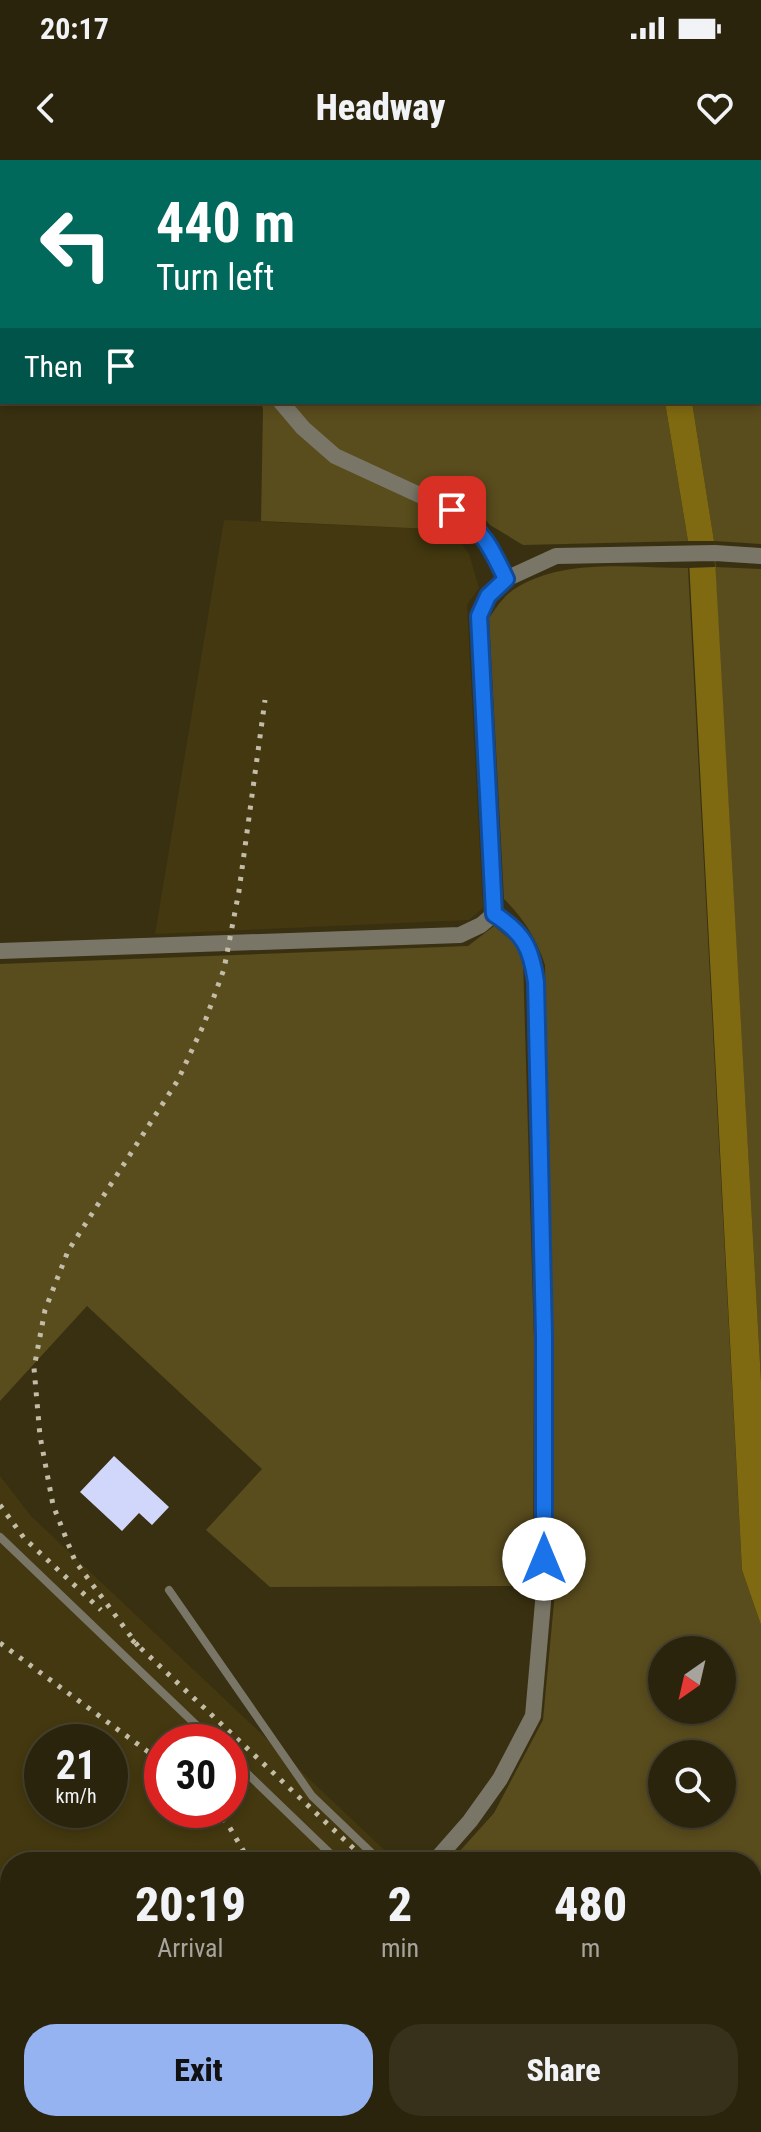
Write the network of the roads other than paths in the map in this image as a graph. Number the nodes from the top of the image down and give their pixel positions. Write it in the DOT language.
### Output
graph roads {
  1 [pos="283,404"];
  2 [pos="761,556"];
  3 [pos="506,579"];
  4 [pos="494,914"];
  5 [pos="0,951"];
  6 [pos="0,1537"];
  7 [pos="169,1590"];
  8 [pos="195,1724"];
  9 [pos="248,1774"];
  10 [pos="329,1852"];
  11 [pos="371,1852"];
  12 [pos="443,1852"];
  1 -- 3 [label="street"];
  2 -- 3 [label="street"];
  3 -- 4 [label="street"];
  4 -- 5 [label="street"];
  4 -- 12 [label="street"];
  6 -- 8 [label="lane"];
  7 -- 11 [label="lane"];
  9 -- 10 [label="lane"];
}
